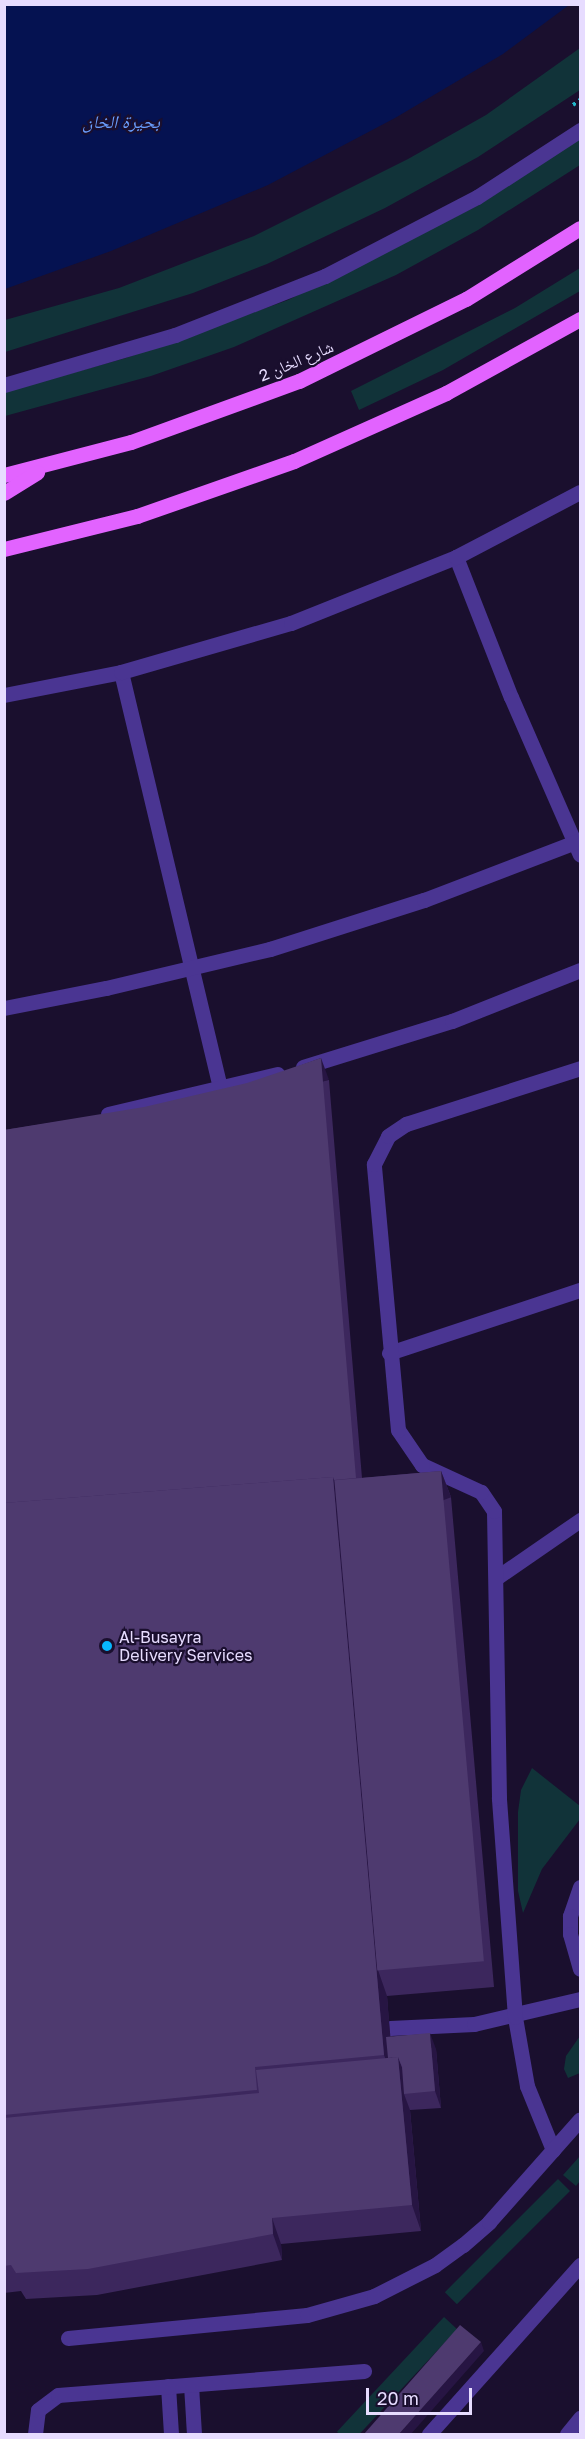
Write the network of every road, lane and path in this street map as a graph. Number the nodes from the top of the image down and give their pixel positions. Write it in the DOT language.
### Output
graph roads {
  1 [pos="580,100"];
  2 [pos="565,111"];
  3 [pos="580,130"];
  4 [pos="580,228"];
  5 [pos="580,319"];
  6 [pos="4,385"];
  7 [pos="45,466"];
  8 [pos="4,475"];
  9 [pos="580,492"];
  10 [pos="4,493"];
  11 [pos="4,549"];
  12 [pos="456,556"];
  13 [pos="121,672"];
  14 [pos="4,695"];
  15 [pos="579,846"];
  16 [pos="192,969"];
  17 [pos="580,970"];
  18 [pos="4,1008"];
  19 [pos="580,1068"];
  20 [pos="220,1089"];
  21 [pos="94,1116"];
  22 [pos="580,1290"];
  23 [pos="389,1353"];
  24 [pos="580,1520"];
  25 [pos="496,1578"];
  26 [pos="580,1887"];
  27 [pos="580,1969"];
  28 [pos="580,1999"];
  29 [pos="515,2017"];
  30 [pos="390,2028"];
  31 [pos="580,2119"];
  32 [pos="553,2150"];
  33 [pos="580,2265"];
  34 [pos="68,2337"];
  35 [pos="364,2371"];
  36 [pos="191,2385"];
  37 [pos="168,2386"];
  38 [pos="580,2418"];
  39 [pos="35,2434"];
  40 [pos="171,2434"];
  41 [pos="194,2434"];
  42 [pos="429,2434"];
  43 [pos="567,2434"];
  1 -- 2 [label="path"];
  3 -- 6 [label="street"];
  4 -- 7 [label="main road, شارع الخان 2"];
  5 -- 11 [label="main road"];
  7 -- 8 [label="main road, شارع الخان 2"];
  7 -- 10 [label="main road"];
  9 -- 12 [label="street"];
  12 -- 13 [label="street"];
  12 -- 15 [label="street"];
  13 -- 14 [label="street"];
  13 -- 16 [label="street"];
  15 -- 16 [label="street"];
  16 -- 18 [label="street"];
  16 -- 20 [label="street"];
  17 -- 20 [label="street"];
  19 -- 23 [label="street"];
  20 -- 21 [label="street"];
  22 -- 23 [label="street"];
  23 -- 25 [label="street"];
  24 -- 25 [label="street"];
  25 -- 29 [label="street"];
  26 -- 27 [label="street"];
  28 -- 29 [label="street"];
  29 -- 30 [label="street"];
  29 -- 32 [label="street"];
  31 -- 32 [label="street"];
  32 -- 34 [label="street"];
  33 -- 42 [label="street"];
  35 -- 36 [label="street"];
  36 -- 37 [label="street"];
  36 -- 41 [label="street"];
  37 -- 39 [label="street"];
  37 -- 40 [label="street"];
  38 -- 43 [label="street"];
}
